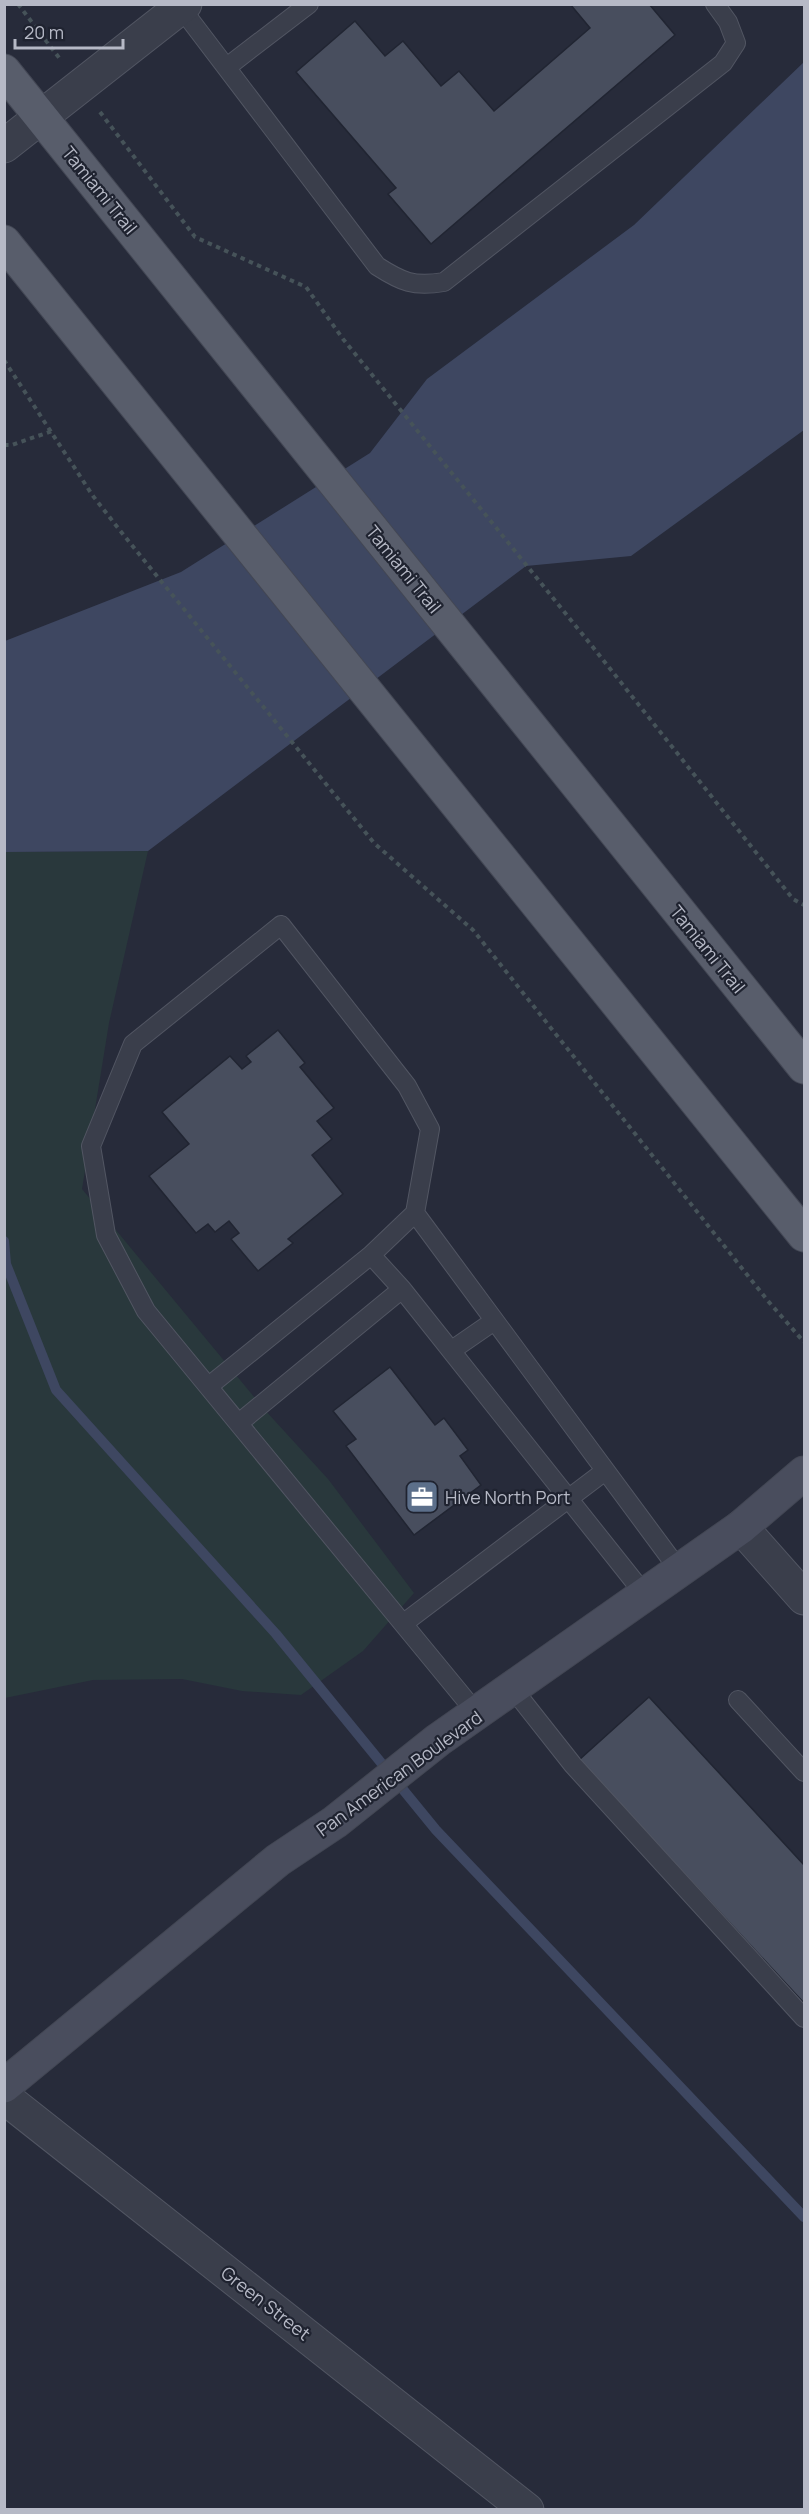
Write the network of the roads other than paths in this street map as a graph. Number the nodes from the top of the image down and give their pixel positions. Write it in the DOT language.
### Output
graph roads {
  1 [pos="309,4"];
  2 [pos="715,4"];
  3 [pos="183,6"];
  4 [pos="227,67"];
  5 [pos="4,71"];
  6 [pos="41,117"];
  7 [pos="4,146"];
  8 [pos="4,242"];
  9 [pos="804,1067"];
  10 [pos="415,1213"];
  11 [pos="804,1235"];
  12 [pos="371,1255"];
  13 [pos="402,1289"];
  14 [pos="494,1321"];
  15 [pos="452,1350"];
  16 [pos="208,1386"];
  17 [pos="239,1423"];
  18 [pos="605,1471"];
  19 [pos="804,1473"];
  20 [pos="568,1500"];
  21 [pos="741,1527"];
  22 [pos="679,1570"];
  23 [pos="645,1595"];
  24 [pos="804,1598"];
  25 [pos="404,1623"];
  26 [pos="513,1689"];
  27 [pos="738,1700"];
  28 [pos="478,1715"];
  29 [pos="804,1772"];
  30 [pos="804,2018"];
  31 [pos="4,2086"];
  32 [pos="4,2097"];
  33 [pos="527,2510"];
  1 -- 4 [label="lane"];
  2 -- 4 [label="lane"];
  3 -- 4 [label="lane"];
  3 -- 6 [label="street"];
  5 -- 6 [label="main road, Tamiami Trail"];
  6 -- 7 [label="street"];
  6 -- 9 [label="main road, Tamiami Trail"];
  8 -- 11 [label="main road"];
  10 -- 12 [label="lane"];
  10 -- 14 [label="lane"];
  10 -- 16 [label="lane"];
  12 -- 13 [label="lane"];
  12 -- 16 [label="lane"];
  13 -- 15 [label="lane"];
  13 -- 17 [label="lane"];
  14 -- 15 [label="lane"];
  14 -- 18 [label="lane"];
  15 -- 20 [label="lane"];
  16 -- 17 [label="lane"];
  17 -- 25 [label="lane"];
  18 -- 20 [label="lane"];
  18 -- 22 [label="lane"];
  19 -- 21 [label="street, Pan American Boulevard"];
  20 -- 23 [label="lane"];
  20 -- 25 [label="lane"];
  21 -- 22 [label="street, Pan American Boulevard"];
  21 -- 24 [label="street"];
  22 -- 23 [label="street, Pan American Boulevard"];
  23 -- 26 [label="street, Pan American Boulevard"];
  25 -- 28 [label="lane"];
  26 -- 28 [label="street, Pan American Boulevard"];
  26 -- 30 [label="lane"];
  27 -- 29 [label="lane"];
  28 -- 31 [label="street, Pan American Boulevard"];
  32 -- 33 [label="street, Green Street"];
}
